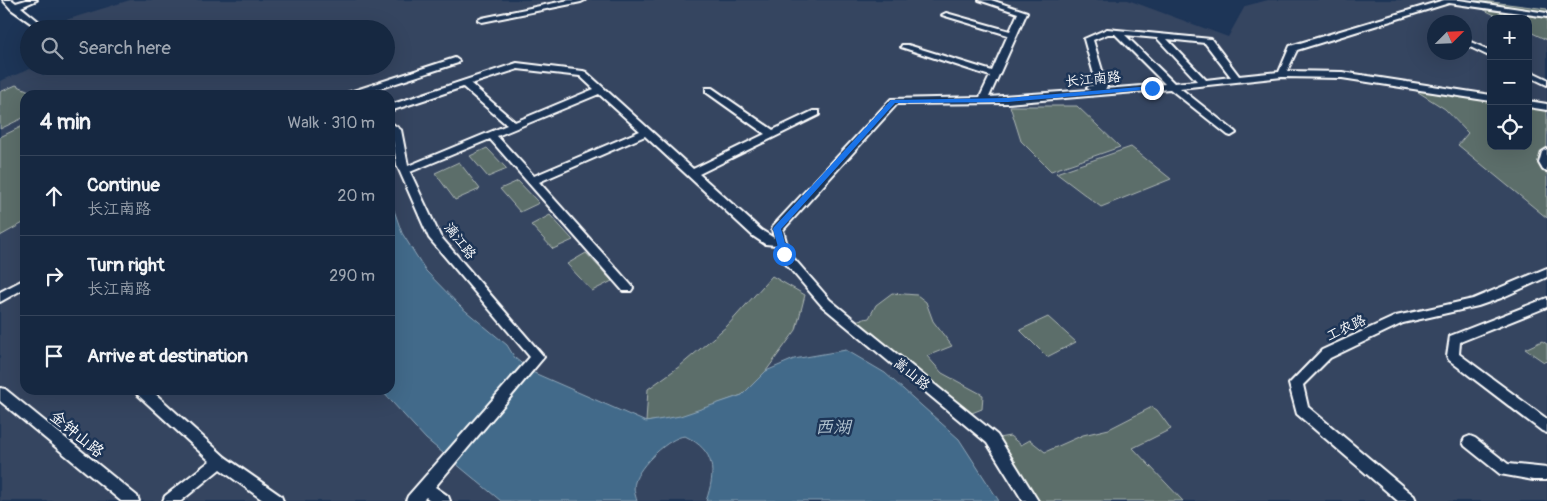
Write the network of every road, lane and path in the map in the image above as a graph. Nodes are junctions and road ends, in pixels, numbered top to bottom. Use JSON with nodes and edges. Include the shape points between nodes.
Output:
{"nodes":[{"id":1,"x":6,"y":0,"type":"edge"},
{"id":2,"x":33,"y":0,"type":"edge"},
{"id":3,"x":581,"y":0,"type":"edge"},
{"id":4,"x":983,"y":0,"type":"edge"},
{"id":5,"x":14,"y":7,"type":"junction"},
{"id":6,"x":946,"y":15,"type":"dead end"},
{"id":7,"x":1547,"y":15,"type":"edge"},
{"id":8,"x":32,"y":20,"type":"edge"},
{"id":9,"x":482,"y":20,"type":"dead end"},
{"id":10,"x":1117,"y":32,"type":"junction"},
{"id":11,"x":1013,"y":34,"type":"junction"},
{"id":12,"x":1159,"y":36,"type":"junction"},
{"id":13,"x":1472,"y":45,"type":"edge"},
{"id":14,"x":905,"y":47,"type":"dead end"},
{"id":15,"x":1487,"y":52,"type":"edge"},
{"id":16,"x":455,"y":60,"type":"dead end"},
{"id":17,"x":1282,"y":74,"type":"junction"},
{"id":18,"x":995,"y":75,"type":"junction"},
{"id":19,"x":1532,"y":75,"type":"edge"},
{"id":20,"x":1236,"y":78,"type":"junction"},
{"id":21,"x":1203,"y":82,"type":"junction"},
{"id":22,"x":1547,"y":82,"type":"edge"},
{"id":23,"x":464,"y":83,"type":"junction"},
{"id":24,"x":1172,"y":86,"type":"junction"},
{"id":25,"x":365,"y":90,"type":"edge"},
{"id":26,"x":600,"y":90,"type":"junction"},
{"id":27,"x":709,"y":90,"type":"dead end"},
{"id":28,"x":1487,"y":97,"type":"edge"},
{"id":29,"x":1008,"y":100,"type":"junction"},
{"id":30,"x":983,"y":101,"type":"junction"},
{"id":31,"x":1532,"y":105,"type":"edge"},
{"id":32,"x":395,"y":106,"type":"edge"},
{"id":33,"x":1547,"y":107,"type":"edge"},
{"id":34,"x":816,"y":113,"type":"dead end"},
{"id":35,"x":514,"y":126,"type":"junction"},
{"id":36,"x":395,"y":129,"type":"edge"},
{"id":37,"x":646,"y":132,"type":"junction"},
{"id":38,"x":1231,"y":133,"type":"dead end"},
{"id":39,"x":772,"y":134,"type":"junction"},
{"id":40,"x":491,"y":136,"type":"junction"},
{"id":41,"x":1547,"y":152,"type":"edge"},
{"id":42,"x":1547,"y":168,"type":"edge"},
{"id":43,"x":405,"y":171,"type":"junction"},
{"id":44,"x":691,"y":174,"type":"junction"},
{"id":45,"x":532,"y":182,"type":"junction"},
{"id":46,"x":783,"y":248,"type":"junction"},
{"id":47,"x":1547,"y":272,"type":"edge"},
{"id":48,"x":20,"y":288,"type":"edge"},
{"id":49,"x":627,"y":288,"type":"dead end"},
{"id":50,"x":0,"y":298,"type":"edge"},
{"id":51,"x":1547,"y":302,"type":"edge"},
{"id":52,"x":0,"y":393,"type":"edge"},
{"id":53,"x":147,"y":395,"type":"edge"},
{"id":54,"x":1547,"y":427,"type":"edge"},
{"id":55,"x":1470,"y":442,"type":"dead end"},
{"id":56,"x":220,"y":461,"type":"junction"},
{"id":57,"x":1547,"y":474,"type":"edge"},
{"id":58,"x":425,"y":488,"type":"junction"},
{"id":59,"x":132,"y":501,"type":"edge"},
{"id":60,"x":170,"y":501,"type":"edge"},
{"id":61,"x":276,"y":501,"type":"edge"},
{"id":62,"x":413,"y":501,"type":"edge"},
{"id":63,"x":443,"y":501,"type":"edge"},
{"id":64,"x":1031,"y":501,"type":"edge"},
{"id":65,"x":1409,"y":501,"type":"edge"}],
"edges":[{"from":1,"to":5,"type":"street"},
{"from":2,"to":5,"type":"street"},
{"from":3,"to":9,"type":"street"},
{"from":4,"to":11,"type":"street","via":[[1023,12]]},
{"from":5,"to":8,"type":"street"},
{"from":6,"to":11,"type":"street"},
{"from":7,"to":17,"type":"street","via":[[1449,1],[1294,48]]},
{"from":10,"to":12,"type":"street"},
{"from":10,"to":24,"type":"street"},
{"from":10,"to":29,"type":"street","via":[[1107,31],[1088,39],[1102,87],[1006,94]]},
{"from":11,"to":18,"type":"street"},
{"from":12,"to":20,"type":"street","via":[[1208,41]]},
{"from":12,"to":21,"type":"street"},
{"from":13,"to":15,"type":"street"},
{"from":14,"to":18,"type":"street"},
{"from":16,"to":25,"type":"street"},
{"from":17,"to":20,"type":"street","name":"长江南路"},
{"from":17,"to":28,"type":"street","name":"长江南路","via":[[1342,75]]},
{"from":18,"to":30,"type":"street"},
{"from":19,"to":22,"type":"street"},
{"from":20,"to":21,"type":"street","name":"长江南路"},
{"from":21,"to":24,"type":"street","name":"长江南路"},
{"from":23,"to":26,"type":"street","via":[[517,66],[583,74]]},
{"from":23,"to":32,"type":"street"},
{"from":23,"to":35,"type":"street"},
{"from":24,"to":29,"type":"street","name":"长江南路"},
{"from":24,"to":38,"type":"street"},
{"from":26,"to":35,"type":"street"},
{"from":26,"to":37,"type":"street"},
{"from":27,"to":39,"type":"street"},
{"from":29,"to":30,"type":"street","name":"长江南路"},
{"from":30,"to":46,"type":"street","name":"长江南路","via":[[894,101],[777,229]]},
{"from":31,"to":33,"type":"street"},
{"from":34,"to":39,"type":"street"},
{"from":35,"to":40,"type":"street"},
{"from":36,"to":43,"type":"street","name":"漓江路"},
{"from":37,"to":44,"type":"street"},
{"from":37,"to":45,"type":"street"},
{"from":39,"to":44,"type":"street"},
{"from":40,"to":43,"type":"street"},
{"from":40,"to":45,"type":"street"},
{"from":41,"to":42,"type":"street","via":[[1544,163]]},
{"from":43,"to":58,"type":"street","name":"漓江路","via":[[435,238],[534,362]]},
{"from":44,"to":46,"type":"street","via":[[757,233]]},
{"from":45,"to":49,"type":"street"},
{"from":46,"to":64,"type":"street","name":"嵩山路","via":[[826,303],[992,439]]},
{"from":47,"to":65,"type":"street","name":"工农路","via":[[1474,303],[1400,319],[1326,354],[1296,384],[1302,410]]},
{"from":48,"to":50,"type":"street"},
{"from":51,"to":54,"type":"street","via":[[1454,339],[1454,356]]},
{"from":52,"to":59,"type":"street","name":"金钟山路"},
{"from":53,"to":56,"type":"street"},
{"from":55,"to":57,"type":"street","via":[[1505,470]]},
{"from":56,"to":60,"type":"street"},
{"from":56,"to":61,"type":"street"},
{"from":58,"to":62,"type":"street"},
{"from":58,"to":63,"type":"street"}]}
